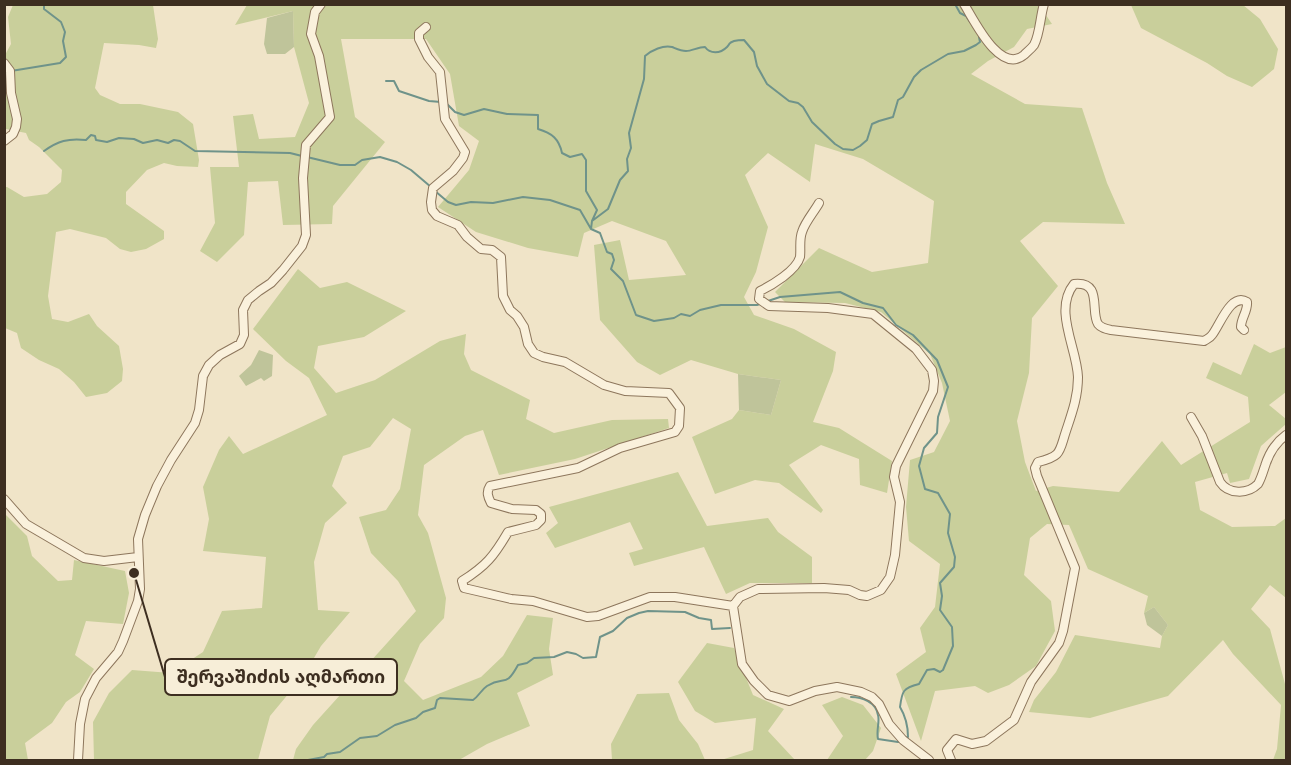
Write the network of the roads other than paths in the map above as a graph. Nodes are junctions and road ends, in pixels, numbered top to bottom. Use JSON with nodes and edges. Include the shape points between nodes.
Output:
{"nodes":[{"id":1,"x":321,"y":4,"type":"edge"},
{"id":2,"x":964,"y":4,"type":"edge"},
{"id":3,"x":1044,"y":4,"type":"edge"},
{"id":4,"x":426,"y":27,"type":"dead end"},
{"id":5,"x":4,"y":63,"type":"edge"},
{"id":6,"x":4,"y":141,"type":"edge"},
{"id":7,"x":819,"y":203,"type":"dead end"},
{"id":8,"x":1244,"y":330,"type":"dead end"},
{"id":9,"x":1191,"y":417,"type":"dead end"},
{"id":10,"x":1287,"y":435,"type":"edge"},
{"id":11,"x":4,"y":499,"type":"edge"},
{"id":12,"x":138,"y":557,"type":"junction"},
{"id":13,"x":733,"y":606,"type":"junction"},
{"id":14,"x":78,"y":760,"type":"edge"},
{"id":15,"x":928,"y":760,"type":"edge"},
{"id":16,"x":951,"y":760,"type":"edge"}],
"edges":[{"from":1,"to":12,"type":"street","via":[[315,12],[311,34],[330,117],[306,145],[306,235],[283,270],[248,300],[243,310],[244,335],[240,344],[220,355],[203,376],[195,423],[157,486],[140,529]]},
{"from":2,"to":3,"type":"street","via":[[990,45],[1003,57],[1015,59],[1033,47]]},
{"from":4,"to":13,"type":"street","via":[[419,33],[419,39],[440,72],[445,119],[465,152],[453,171],[433,188],[432,210],[459,225],[482,249],[501,257],[503,296],[524,327],[534,353],[565,363],[604,385],[625,391],[669,393],[680,408],[675,432],[620,448],[578,468],[490,486],[491,503],[536,510],[541,520],[508,532],[494,555],[462,581],[464,588],[534,601],[587,617],[650,597]]},
{"from":5,"to":6,"type":"street","via":[[10,71],[16,119],[13,134]]},
{"from":7,"to":13,"type":"street","via":[[802,231],[800,258],[776,282],[760,291],[759,299],[769,306],[873,314],[916,349],[932,370],[933,391],[896,466],[894,477],[900,502],[895,555],[890,577],[881,590],[867,596],[849,590],[759,589],[740,597]]},
{"from":8,"to":16,"type":"street","via":[[1241,324],[1248,307],[1247,302],[1239,299],[1204,341],[1110,330],[1098,324],[1090,289],[1080,283],[1070,289],[1067,330],[1077,366],[1076,404],[1058,454],[1038,462],[1035,468],[1075,568],[1063,632],[1031,682],[1014,720],[986,741],[972,744],[956,739],[947,750]]},
{"from":9,"to":10,"type":"street","via":[[1220,482],[1231,491],[1240,492],[1257,484],[1268,456]]},
{"from":11,"to":12,"type":"street","via":[[26,524],[84,558],[104,561]]},
{"from":12,"to":14,"type":"street","via":[[138,601],[118,652],[96,678],[85,699]]},
{"from":13,"to":15,"type":"street","via":[[742,664],[768,695],[789,701],[837,687],[861,692],[879,704],[903,740]]}]}
